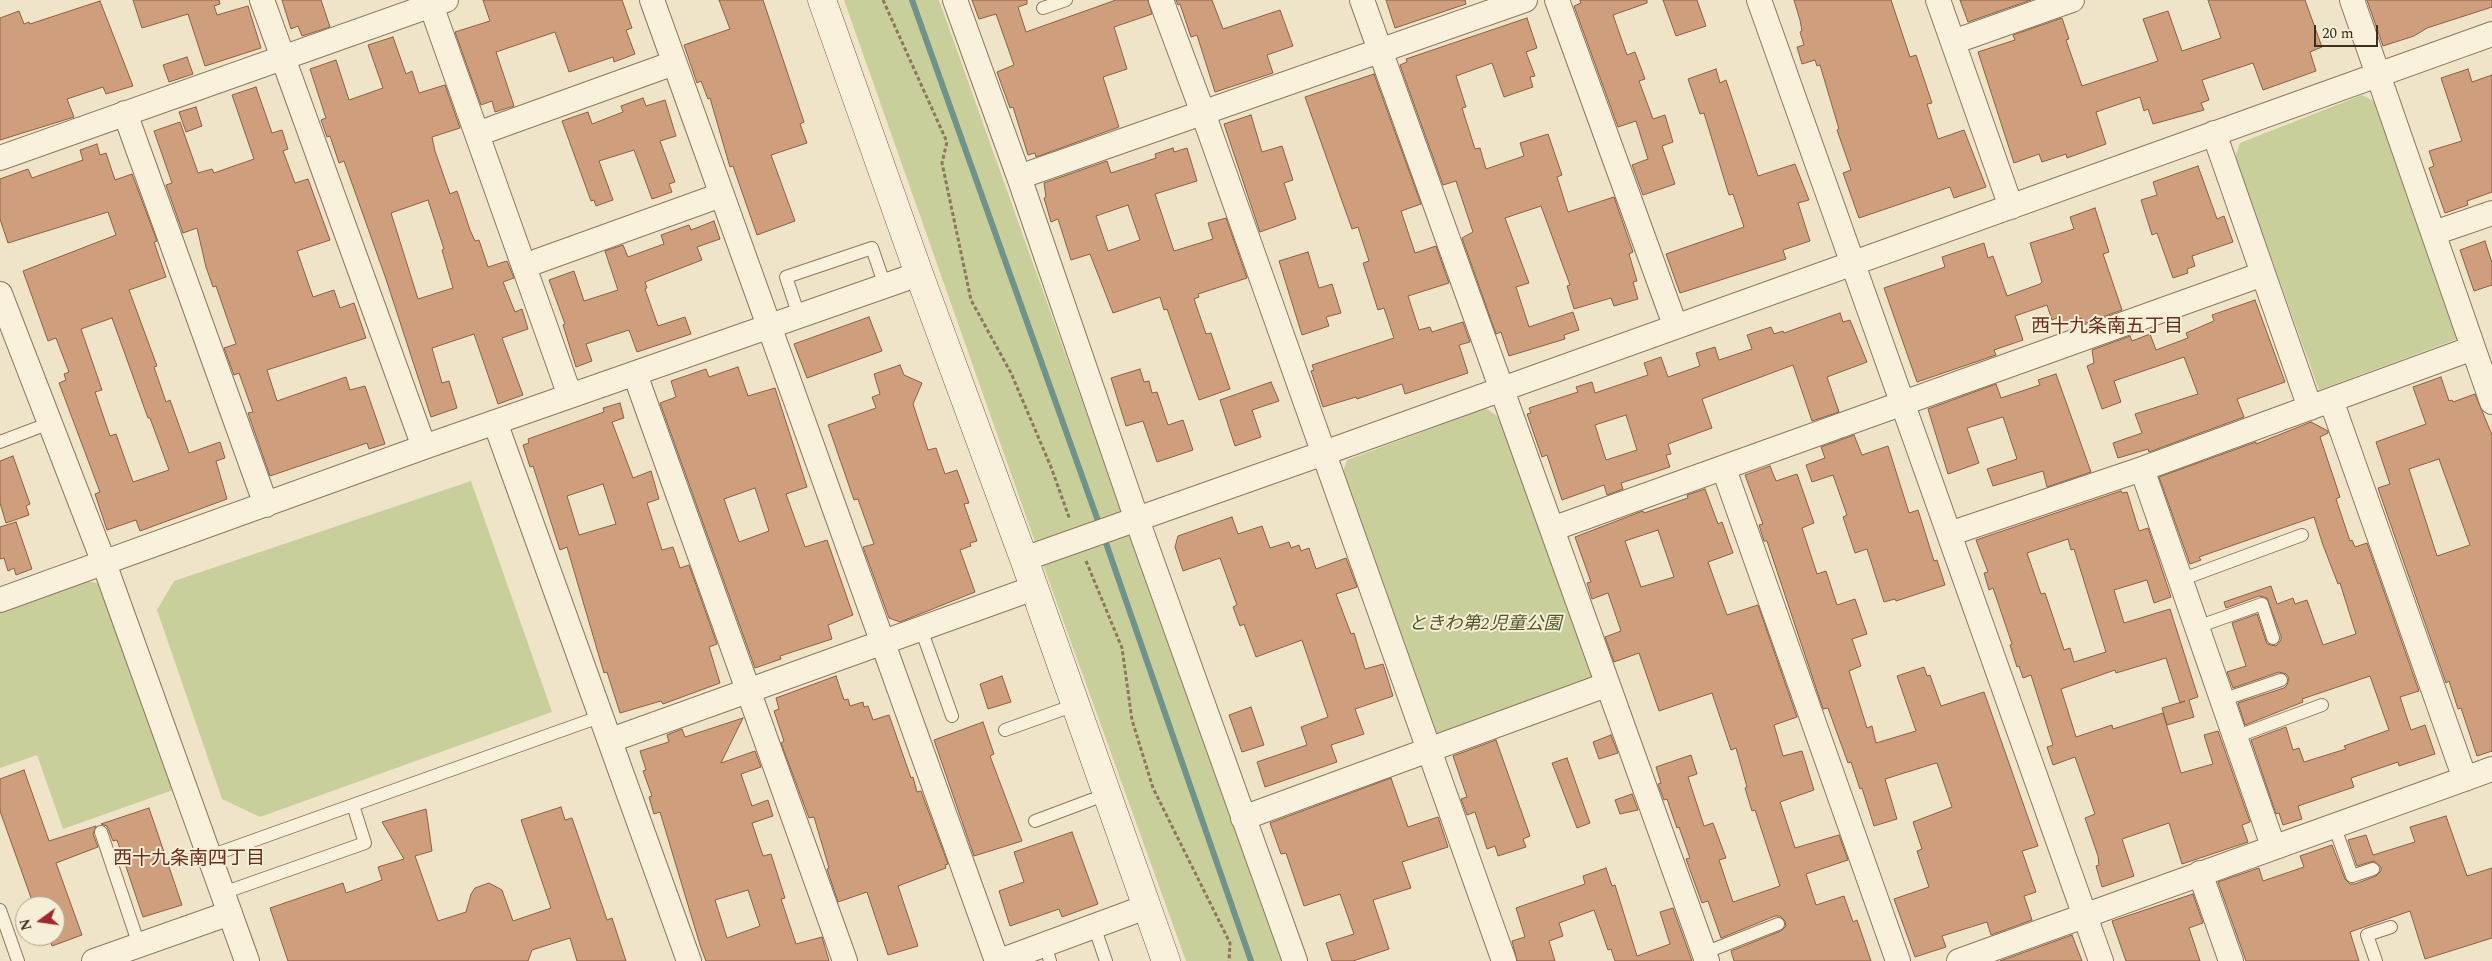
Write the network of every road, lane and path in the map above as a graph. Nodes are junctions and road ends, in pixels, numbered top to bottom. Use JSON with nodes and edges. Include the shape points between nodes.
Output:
{"nodes":[{"id":1,"x":262,"y":0,"type":"edge"},
{"id":2,"x":652,"y":0,"type":"edge"},
{"id":3,"x":822,"y":0,"type":"edge"},
{"id":4,"x":883,"y":0,"type":"edge"},
{"id":5,"x":955,"y":0,"type":"edge"},
{"id":6,"x":1066,"y":0,"type":"edge"},
{"id":7,"x":1161,"y":0,"type":"edge"},
{"id":8,"x":1362,"y":0,"type":"edge"},
{"id":9,"x":1525,"y":0,"type":"edge"},
{"id":10,"x":1557,"y":0,"type":"edge"},
{"id":11,"x":1759,"y":0,"type":"edge"},
{"id":12,"x":1938,"y":0,"type":"edge"},
{"id":13,"x":2072,"y":0,"type":"edge"},
{"id":14,"x":2352,"y":0,"type":"edge"},
{"id":15,"x":438,"y":3,"type":"edge"},
{"id":16,"x":1043,"y":8,"type":"dead end"},
{"id":17,"x":2492,"y":34,"type":"edge"},
{"id":18,"x":1953,"y":42,"type":"junction"},
{"id":19,"x":1379,"y":50,"type":"junction"},
{"id":20,"x":283,"y":58,"type":"junction"},
{"id":21,"x":674,"y":63,"type":"junction"},
{"id":22,"x":2378,"y":76,"type":"junction"},
{"id":23,"x":125,"y":113,"type":"junction"},
{"id":24,"x":1203,"y":113,"type":"junction"},
{"id":25,"x":2214,"y":132,"type":"junction"},
{"id":26,"x":477,"y":134,"type":"junction"},
{"id":27,"x":0,"y":158,"type":"edge"},
{"id":28,"x":1019,"y":177,"type":"junction"},
{"id":29,"x":721,"y":195,"type":"junction"},
{"id":30,"x":2011,"y":207,"type":"junction"},
{"id":31,"x":2492,"y":212,"type":"edge"},
{"id":32,"x":2434,"y":233,"type":"junction"},
{"id":33,"x":1853,"y":263,"type":"junction"},
{"id":34,"x":524,"y":266,"type":"junction"},
{"id":35,"x":919,"y":274,"type":"junction"},
{"id":36,"x":2263,"y":274,"type":"junction"},
{"id":37,"x":885,"y":286,"type":"junction"},
{"id":38,"x":0,"y":294,"type":"edge"},
{"id":39,"x":798,"y":316,"type":"junction"},
{"id":40,"x":1675,"y":326,"type":"junction"},
{"id":41,"x":768,"y":327,"type":"junction"},
{"id":42,"x":2473,"y":348,"type":"junction"},
{"id":43,"x":635,"y":374,"type":"junction"},
{"id":44,"x":1502,"y":388,"type":"junction"},
{"id":45,"x":570,"y":396,"type":"junction"},
{"id":46,"x":2492,"y":402,"type":"edge"},
{"id":47,"x":1903,"y":404,"type":"junction"},
{"id":48,"x":2321,"y":404,"type":"junction"},
{"id":49,"x":50,"y":422,"type":"junction"},
{"id":50,"x":495,"y":422,"type":"junction"},
{"id":51,"x":0,"y":442,"type":"edge"},
{"id":52,"x":424,"y":448,"type":"junction"},
{"id":53,"x":1324,"y":453,"type":"junction"},
{"id":54,"x":2142,"y":468,"type":"junction"},
{"id":55,"x":1724,"y":469,"type":"junction"},
{"id":56,"x":266,"y":505,"type":"junction"},
{"id":57,"x":1136,"y":517,"type":"junction"},
{"id":58,"x":1552,"y":529,"type":"junction"},
{"id":59,"x":1949,"y":534,"type":"junction"},
{"id":60,"x":2302,"y":535,"type":"dead end"},
{"id":61,"x":1077,"y":539,"type":"junction"},
{"id":62,"x":1024,"y":558,"type":"junction"},
{"id":63,"x":104,"y":563,"type":"junction"},
{"id":64,"x":2180,"y":580,"type":"junction"},
{"id":65,"x":1034,"y":588,"type":"junction"},
{"id":66,"x":0,"y":600,"type":"edge"},
{"id":67,"x":2197,"y":627,"type":"junction"},
{"id":68,"x":921,"y":629,"type":"junction"},
{"id":69,"x":2273,"y":638,"type":"dead end"},
{"id":70,"x":884,"y":642,"type":"junction"},
{"id":71,"x":2281,"y":680,"type":"dead end"},
{"id":72,"x":1606,"y":685,"type":"junction"},
{"id":73,"x":750,"y":690,"type":"junction"},
{"id":74,"x":2222,"y":700,"type":"junction"},
{"id":75,"x":1075,"y":705,"type":"junction"},
{"id":76,"x":2322,"y":706,"type":"dead end"},
{"id":77,"x":602,"y":716,"type":"junction"},
{"id":78,"x":952,"y":716,"type":"dead end"},
{"id":79,"x":1005,"y":730,"type":"dead end"},
{"id":80,"x":2235,"y":737,"type":"junction"},
{"id":81,"x":611,"y":740,"type":"junction"},
{"id":82,"x":1429,"y":751,"type":"junction"},
{"id":83,"x":2492,"y":769,"type":"edge"},
{"id":84,"x":2465,"y":779,"type":"junction"},
{"id":85,"x":1106,"y":794,"type":"junction"},
{"id":86,"x":353,"y":805,"type":"junction"},
{"id":87,"x":1243,"y":818,"type":"junction"},
{"id":88,"x":1035,"y":821,"type":"dead end"},
{"id":89,"x":2334,"y":825,"type":"junction"},
{"id":90,"x":101,"y":832,"type":"dead end"},
{"id":91,"x":2273,"y":846,"type":"junction"},
{"id":92,"x":210,"y":856,"type":"junction"},
{"id":93,"x":2373,"y":869,"type":"dead end"},
{"id":94,"x":2200,"y":873,"type":"junction"},
{"id":95,"x":226,"y":903,"type":"junction"},
{"id":96,"x":1146,"y":907,"type":"junction"},
{"id":97,"x":0,"y":910,"type":"edge"},
{"id":98,"x":2085,"y":915,"type":"junction"},
{"id":99,"x":1778,"y":924,"type":"dead end"},
{"id":100,"x":1094,"y":926,"type":"junction"},
{"id":101,"x":2391,"y":928,"type":"dead end"},
{"id":102,"x":139,"y":945,"type":"junction"},
{"id":103,"x":1047,"y":953,"type":"edge"},
{"id":104,"x":1706,"y":957,"type":"edge"},
{"id":105,"x":18,"y":961,"type":"edge"},
{"id":106,"x":94,"y":961,"type":"edge"},
{"id":107,"x":247,"y":961,"type":"edge"},
{"id":108,"x":689,"y":961,"type":"edge"},
{"id":109,"x":845,"y":961,"type":"edge"},
{"id":110,"x":998,"y":961,"type":"edge"},
{"id":111,"x":1106,"y":961,"type":"edge"},
{"id":112,"x":1166,"y":961,"type":"edge"},
{"id":113,"x":1230,"y":961,"type":"edge"},
{"id":114,"x":1294,"y":961,"type":"edge"},
{"id":115,"x":1504,"y":961,"type":"edge"},
{"id":116,"x":1898,"y":961,"type":"edge"},
{"id":117,"x":1959,"y":961,"type":"edge"},
{"id":118,"x":2102,"y":961,"type":"edge"},
{"id":119,"x":2231,"y":961,"type":"edge"},
{"id":120,"x":2376,"y":961,"type":"edge"}],
"edges":[{"from":1,"to":20,"type":"street"},
{"from":2,"to":21,"type":"street"},
{"from":3,"to":35,"type":"street"},
{"from":4,"to":61,"type":"path","via":[[946,142],[942,163],[971,300],[1011,373]]},
{"from":5,"to":28,"type":"street"},
{"from":6,"to":16,"type":"lane"},
{"from":7,"to":24,"type":"street"},
{"from":8,"to":19,"type":"street"},
{"from":9,"to":19,"type":"street"},
{"from":10,"to":40,"type":"street"},
{"from":11,"to":33,"type":"street"},
{"from":12,"to":18,"type":"street"},
{"from":13,"to":18,"type":"street"},
{"from":14,"to":22,"type":"street"},
{"from":15,"to":20,"type":"street"},
{"from":15,"to":26,"type":"street"},
{"from":17,"to":22,"type":"street"},
{"from":18,"to":30,"type":"street"},
{"from":19,"to":24,"type":"street"},
{"from":19,"to":44,"type":"street"},
{"from":20,"to":23,"type":"street"},
{"from":20,"to":52,"type":"street"},
{"from":21,"to":26,"type":"street"},
{"from":21,"to":29,"type":"street"},
{"from":22,"to":25,"type":"street"},
{"from":22,"to":32,"type":"street"},
{"from":23,"to":27,"type":"street"},
{"from":23,"to":56,"type":"street"},
{"from":24,"to":28,"type":"street"},
{"from":24,"to":53,"type":"street"},
{"from":25,"to":30,"type":"street"},
{"from":25,"to":36,"type":"street"},
{"from":26,"to":34,"type":"street"},
{"from":28,"to":57,"type":"street"},
{"from":29,"to":34,"type":"street"},
{"from":29,"to":41,"type":"street"},
{"from":30,"to":33,"type":"street"},
{"from":31,"to":32,"type":"street"},
{"from":32,"to":42,"type":"street"},
{"from":33,"to":40,"type":"street"},
{"from":33,"to":47,"type":"street"},
{"from":34,"to":45,"type":"street"},
{"from":35,"to":37,"type":"street"},
{"from":35,"to":62,"type":"street"},
{"from":36,"to":47,"type":"street"},
{"from":36,"to":48,"type":"street"},
{"from":37,"to":39,"type":"street"},
{"from":37,"to":39,"type":"lane","via":[[872,248],[794,274],[786,277]]},
{"from":38,"to":49,"type":"street"},
{"from":39,"to":41,"type":"street"},
{"from":40,"to":44,"type":"street"},
{"from":41,"to":43,"type":"street"},
{"from":41,"to":70,"type":"street"},
{"from":42,"to":46,"type":"street"},
{"from":42,"to":48,"type":"street"},
{"from":43,"to":45,"type":"street"},
{"from":43,"to":73,"type":"street"},
{"from":44,"to":53,"type":"street"},
{"from":44,"to":58,"type":"street"},
{"from":45,"to":50,"type":"street"},
{"from":47,"to":55,"type":"street"},
{"from":47,"to":59,"type":"street"},
{"from":48,"to":54,"type":"street"},
{"from":48,"to":84,"type":"street"},
{"from":49,"to":51,"type":"lane"},
{"from":49,"to":63,"type":"street"},
{"from":50,"to":52,"type":"street"},
{"from":50,"to":77,"type":"street"},
{"from":52,"to":56,"type":"street"},
{"from":53,"to":57,"type":"street"},
{"from":53,"to":82,"type":"street"},
{"from":54,"to":59,"type":"street"},
{"from":54,"to":64,"type":"street"},
{"from":55,"to":58,"type":"street"},
{"from":55,"to":116,"type":"street"},
{"from":56,"to":63,"type":"street"},
{"from":57,"to":61,"type":"street"},
{"from":57,"to":87,"type":"street"},
{"from":58,"to":72,"type":"street"},
{"from":59,"to":98,"type":"street"},
{"from":60,"to":64,"type":"lane"},
{"from":61,"to":62,"type":"street"},
{"from":61,"to":113,"type":"path","via":[[1122,648],[1132,720],[1153,788],[1230,942]]},
{"from":62,"to":65,"type":"street"},
{"from":63,"to":66,"type":"street"},
{"from":63,"to":92,"type":"street"},
{"from":64,"to":67,"type":"street"},
{"from":65,"to":68,"type":"street"},
{"from":65,"to":75,"type":"street"},
{"from":67,"to":69,"type":"lane","via":[[2262,604]]},
{"from":67,"to":74,"type":"street"},
{"from":68,"to":70,"type":"street"},
{"from":68,"to":78,"type":"lane"},
{"from":70,"to":73,"type":"street"},
{"from":70,"to":110,"type":"street"},
{"from":71,"to":74,"type":"lane"},
{"from":72,"to":82,"type":"street"},
{"from":72,"to":104,"type":"street"},
{"from":73,"to":81,"type":"street"},
{"from":73,"to":109,"type":"street"},
{"from":74,"to":80,"type":"street"},
{"from":75,"to":79,"type":"lane"},
{"from":75,"to":85,"type":"street"},
{"from":76,"to":80,"type":"lane"},
{"from":77,"to":81,"type":"street"},
{"from":77,"to":86,"type":"lane"},
{"from":80,"to":91,"type":"street"},
{"from":81,"to":108,"type":"street"},
{"from":82,"to":87,"type":"street"},
{"from":82,"to":115,"type":"street"},
{"from":83,"to":84,"type":"street"},
{"from":84,"to":89,"type":"street"},
{"from":85,"to":88,"type":"lane"},
{"from":85,"to":96,"type":"street"},
{"from":86,"to":92,"type":"lane"},
{"from":86,"to":95,"type":"lane","via":[[366,843]]},
{"from":87,"to":114,"type":"street"},
{"from":89,"to":91,"type":"street"},
{"from":89,"to":93,"type":"lane","via":[[2352,876]]},
{"from":90,"to":102,"type":"lane"},
{"from":91,"to":94,"type":"street"},
{"from":92,"to":95,"type":"street"},
{"from":94,"to":98,"type":"street"},
{"from":94,"to":119,"type":"street"},
{"from":95,"to":102,"type":"street"},
{"from":95,"to":107,"type":"street"},
{"from":96,"to":100,"type":"street"},
{"from":96,"to":112,"type":"street"},
{"from":97,"to":105,"type":"lane"},
{"from":98,"to":117,"type":"street"},
{"from":98,"to":118,"type":"street"},
{"from":99,"to":104,"type":"lane"},
{"from":100,"to":103,"type":"street"},
{"from":100,"to":111,"type":"lane"},
{"from":101,"to":120,"type":"lane","via":[[2367,936]]},
{"from":102,"to":106,"type":"street"},
{"from":103,"to":110,"type":"street"}]}
